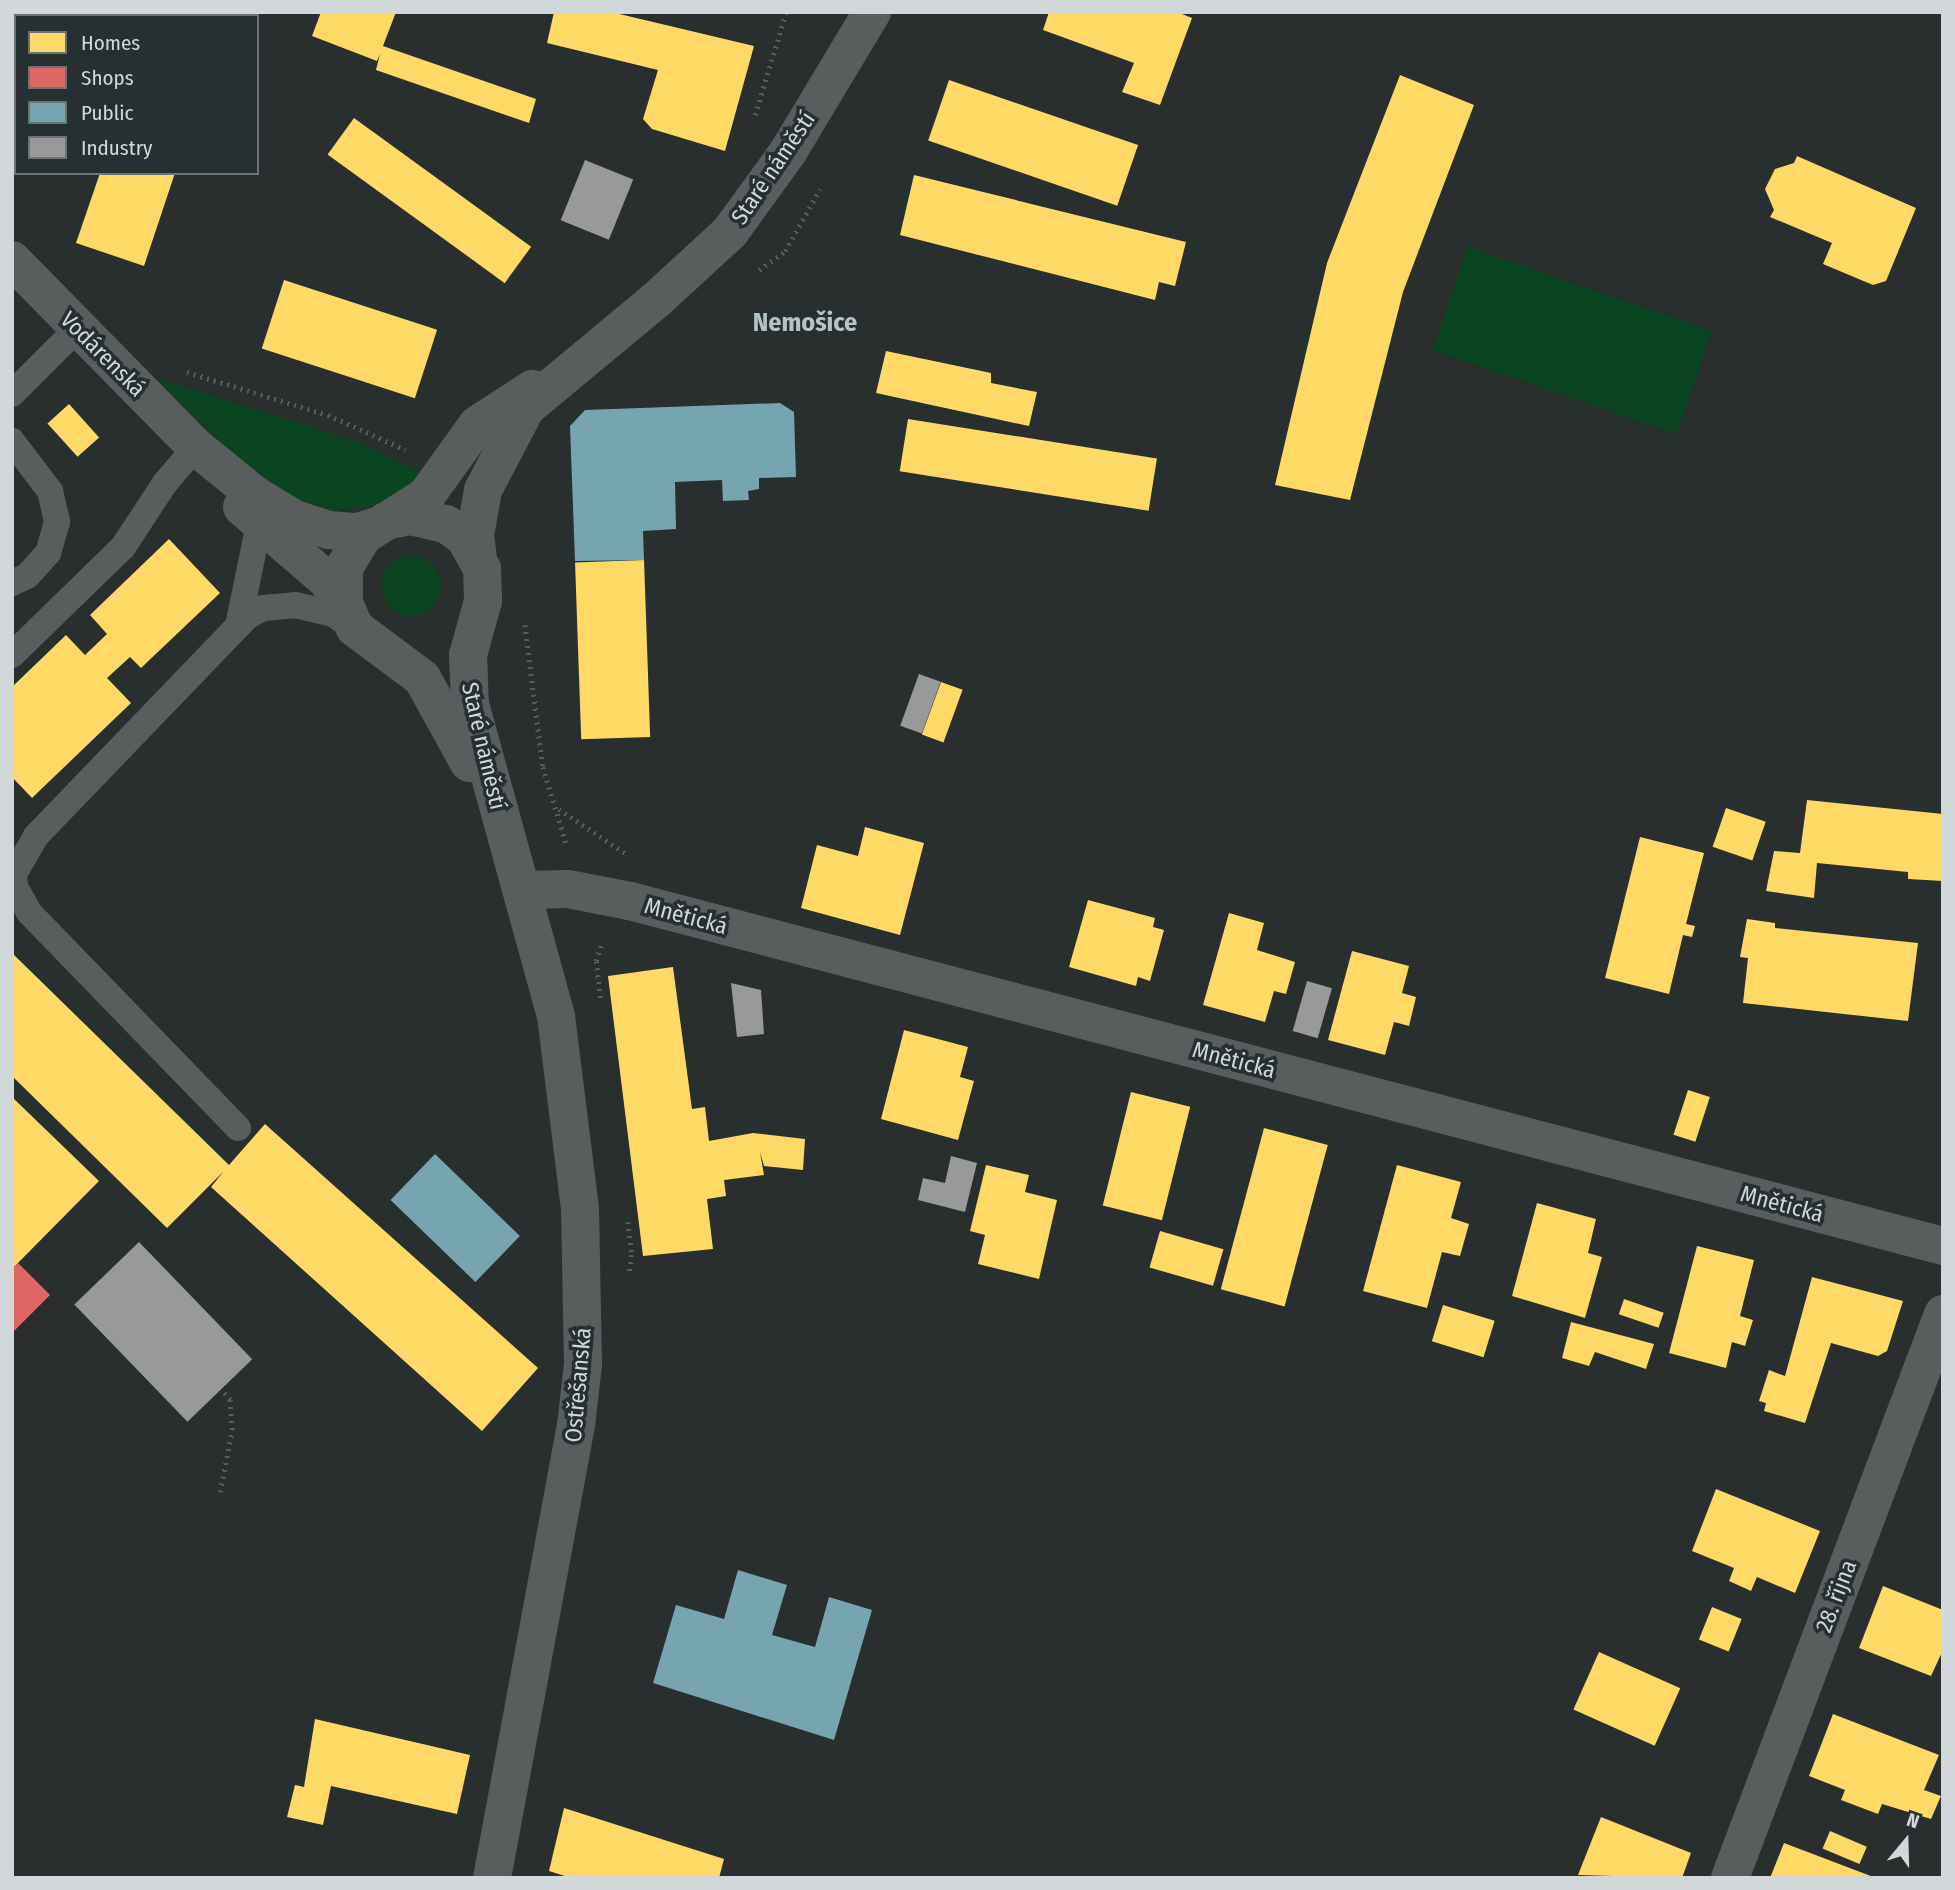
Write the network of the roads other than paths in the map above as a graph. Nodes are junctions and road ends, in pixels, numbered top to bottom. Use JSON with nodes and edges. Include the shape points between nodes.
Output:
{"nodes":[{"id":1,"x":873,"y":12,"type":"edge"},
{"id":2,"x":12,"y":260,"type":"edge"},
{"id":3,"x":78,"y":328,"type":"junction"},
{"id":4,"x":584,"y":356,"type":"junction"},
{"id":5,"x":12,"y":394,"type":"edge"},
{"id":6,"x":12,"y":441,"type":"edge"},
{"id":7,"x":196,"y":447,"type":"junction"},
{"id":8,"x":259,"y":524,"type":"junction"},
{"id":9,"x":380,"y":524,"type":"junction"},
{"id":10,"x":478,"y":559,"type":"junction"},
{"id":11,"x":12,"y":583,"type":"edge"},
{"id":12,"x":480,"y":612,"type":"junction"},
{"id":13,"x":238,"y":625,"type":"junction"},
{"id":14,"x":362,"y":633,"type":"junction"},
{"id":15,"x":12,"y":655,"type":"edge"},
{"id":16,"x":507,"y":840,"type":"junction"},
{"id":17,"x":523,"y":890,"type":"junction"},
{"id":18,"x":238,"y":1128,"type":"dead end"},
{"id":19,"x":1943,"y":1246,"type":"edge"},
{"id":20,"x":1943,"y":1314,"type":"edge"},
{"id":21,"x":492,"y":1878,"type":"edge"},
{"id":22,"x":1730,"y":1878,"type":"edge"}],
"edges":[{"from":1,"to":4,"type":"street","name":"Staré náměstí","via":[[788,152],[730,232],[655,301]]},
{"from":2,"to":3,"type":"street","name":"Vodárenská"},
{"from":3,"to":5,"type":"lane"},
{"from":3,"to":7,"type":"street","name":"Vodárenská"},
{"from":4,"to":9,"type":"street","name":"Staré náměstí","via":[[477,425],[416,504]]},
{"from":4,"to":10,"type":"street","name":"Staré náměstí","via":[[536,397],[511,432],[483,490],[475,535]]},
{"from":6,"to":11,"type":"lane","via":[[50,491],[57,522],[48,553],[26,576]]},
{"from":7,"to":8,"type":"street","name":"Vodárenská"},
{"from":7,"to":9,"type":"street","name":"Vodárenská","via":[[255,495],[295,519],[344,532]]},
{"from":7,"to":15,"type":"lane","via":[[165,483],[123,547]]},
{"from":8,"to":13,"type":"lane"},
{"from":8,"to":14,"type":"street","name":"Vodárenská","via":[[327,580]]},
{"from":9,"to":10,"type":"street","via":[[410,516],[435,519],[465,538]]},
{"from":9,"to":14,"type":"street","name":"Staré náměstí","via":[[355,545],[344,568],[342,593]]},
{"from":10,"to":12,"type":"street","name":"Staré náměstí","via":[[484,580]]},
{"from":12,"to":14,"type":"street","name":"Staré náměstí","via":[[461,640],[441,652],[406,658]]},
{"from":12,"to":16,"type":"street","name":"Staré náměstí","via":[[467,676]]},
{"from":13,"to":14,"type":"lane","via":[[262,608],[279,604],[321,610]]},
{"from":13,"to":18,"type":"lane","via":[[36,836],[14,874],[20,900],[29,912]]},
{"from":14,"to":16,"type":"street","name":"Staré náměstí","via":[[411,668],[433,691]]},
{"from":16,"to":17,"type":"street","name":"Staré náměstí"},
{"from":17,"to":19,"type":"street","name":"Mnětická","via":[[568,889],[630,901]]},
{"from":17,"to":21,"type":"street","name":"Ostřešanská","via":[[556,1016],[569,1111],[580,1208],[583,1364],[566,1497]]},
{"from":20,"to":22,"type":"street","name":"28. října"}]}
